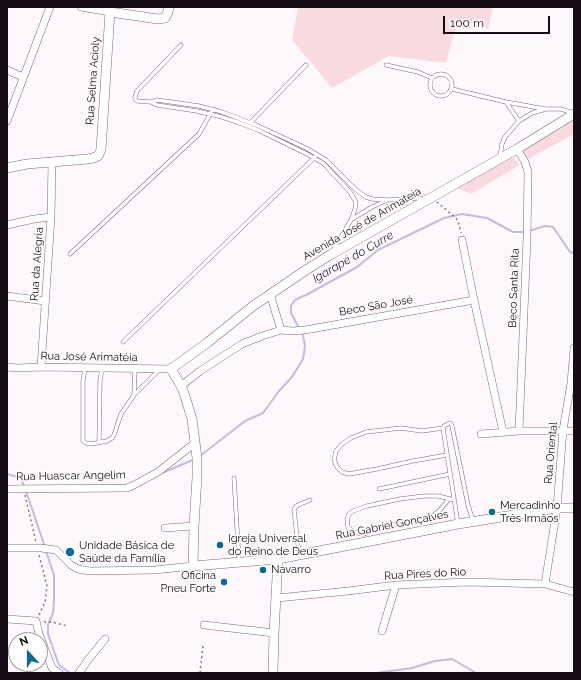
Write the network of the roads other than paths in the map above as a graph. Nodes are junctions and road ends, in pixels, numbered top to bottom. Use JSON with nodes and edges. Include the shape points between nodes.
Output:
{"nodes":[{"id":1,"x":50,"y":7,"type":"edge"},
{"id":2,"x":81,"y":7,"type":"edge"},
{"id":3,"x":168,"y":7,"type":"edge"},
{"id":4,"x":110,"y":10,"type":"edge"},
{"id":5,"x":181,"y":45,"type":"dead end"},
{"id":6,"x":306,"y":65,"type":"dead end"},
{"id":7,"x":386,"y":66,"type":"dead end"},
{"id":8,"x":7,"y":70,"type":"edge"},
{"id":9,"x":24,"y":77,"type":"junction"},
{"id":10,"x":432,"y":78,"type":"junction"},
{"id":11,"x":452,"y":89,"type":"junction"},
{"id":12,"x":151,"y":102,"type":"junction"},
{"id":13,"x":506,"y":102,"type":"junction"},
{"id":14,"x":213,"y":109,"type":"junction"},
{"id":15,"x":546,"y":109,"type":"junction"},
{"id":16,"x":211,"y":114,"type":"junction"},
{"id":17,"x":574,"y":114,"type":"edge"},
{"id":18,"x":519,"y":120,"type":"junction"},
{"id":19,"x":7,"y":122,"type":"edge"},
{"id":20,"x":249,"y":124,"type":"junction"},
{"id":21,"x":517,"y":149,"type":"junction"},
{"id":22,"x":316,"y":156,"type":"junction"},
{"id":23,"x":500,"y":159,"type":"junction"},
{"id":24,"x":52,"y":162,"type":"junction"},
{"id":25,"x":7,"y":168,"type":"edge"},
{"id":26,"x":432,"y":198,"type":"junction"},
{"id":27,"x":388,"y":200,"type":"junction"},
{"id":28,"x":51,"y":217,"type":"junction"},
{"id":29,"x":351,"y":220,"type":"junction"},
{"id":30,"x":7,"y":225,"type":"edge"},
{"id":31,"x":462,"y":240,"type":"road end"},
{"id":32,"x":70,"y":254,"type":"dead end"},
{"id":33,"x":330,"y":255,"type":"junction"},
{"id":34,"x":270,"y":294,"type":"junction"},
{"id":35,"x":7,"y":296,"type":"edge"},
{"id":36,"x":474,"y":300,"type":"junction"},
{"id":37,"x":45,"y":301,"type":"junction"},
{"id":38,"x":281,"y":330,"type":"junction"},
{"id":39,"x":123,"y":342,"type":"dead end"},
{"id":40,"x":574,"y":348,"type":"edge"},
{"id":41,"x":7,"y":367,"type":"edge"},
{"id":42,"x":42,"y":367,"type":"junction"},
{"id":43,"x":85,"y":368,"type":"junction"},
{"id":44,"x":102,"y":368,"type":"junction"},
{"id":45,"x":135,"y":369,"type":"junction"},
{"id":46,"x":161,"y":369,"type":"junction"},
{"id":47,"x":171,"y":369,"type":"junction"},
{"id":48,"x":572,"y":383,"type":"edge"},
{"id":49,"x":181,"y":386,"type":"junction"},
{"id":50,"x":134,"y":395,"type":"junction"},
{"id":51,"x":443,"y":428,"type":"junction"},
{"id":52,"x":563,"y":430,"type":"junction"},
{"id":53,"x":519,"y":431,"type":"junction"},
{"id":54,"x":574,"y":431,"type":"edge"},
{"id":55,"x":503,"y":432,"type":"junction"},
{"id":56,"x":481,"y":434,"type":"dead end"},
{"id":57,"x":99,"y":442,"type":"junction"},
{"id":58,"x":195,"y":443,"type":"junction"},
{"id":59,"x":447,"y":455,"type":"junction"},
{"id":60,"x":450,"y":474,"type":"junction"},
{"id":61,"x":234,"y":478,"type":"dead end"},
{"id":62,"x":7,"y":489,"type":"edge"},
{"id":63,"x":379,"y":489,"type":"dead end"},
{"id":64,"x":449,"y":499,"type":"junction"},
{"id":65,"x":310,"y":500,"type":"dead end"},
{"id":66,"x":454,"y":500,"type":"junction"},
{"id":67,"x":557,"y":508,"type":"junction"},
{"id":68,"x":574,"y":508,"type":"edge"},
{"id":69,"x":473,"y":522,"type":"junction"},
{"id":70,"x":458,"y":524,"type":"junction"},
{"id":71,"x":194,"y":526,"type":"junction"},
{"id":72,"x":165,"y":528,"type":"dead end"},
{"id":73,"x":7,"y":548,"type":"edge"},
{"id":74,"x":299,"y":554,"type":"junction"},
{"id":75,"x":278,"y":559,"type":"junction"},
{"id":76,"x":239,"y":562,"type":"junction"},
{"id":77,"x":193,"y":566,"type":"junction"},
{"id":78,"x":545,"y":584,"type":"junction"},
{"id":79,"x":396,"y":585,"type":"junction"},
{"id":80,"x":574,"y":592,"type":"edge"},
{"id":81,"x":277,"y":598,"type":"junction"},
{"id":82,"x":7,"y":618,"type":"edge"},
{"id":83,"x":204,"y":625,"type":"dead end"},
{"id":84,"x":382,"y":631,"type":"dead end"},
{"id":85,"x":274,"y":633,"type":"junction"},
{"id":86,"x":105,"y":639,"type":"dead end"},
{"id":87,"x":50,"y":671,"type":"edge"},
{"id":88,"x":58,"y":673,"type":"edge"},
{"id":89,"x":79,"y":673,"type":"edge"},
{"id":90,"x":273,"y":673,"type":"edge"}],
"edges":[{"from":1,"to":9,"type":"street"},
{"from":2,"to":4,"type":"street"},
{"from":3,"to":4,"type":"street","via":[[165,18],[158,19]]},
{"from":4,"to":24,"type":"street","name":"Rua Selma Acioly","via":[[100,152],[93,158]]},
{"from":5,"to":12,"type":"lane","via":[[135,94],[135,100]]},
{"from":6,"to":20,"type":"lane"},
{"from":7,"to":10,"type":"lane","via":[[418,72]]},
{"from":8,"to":9,"type":"street"},
{"from":9,"to":19,"type":"street"},
{"from":10,"to":11,"type":"lane","via":[[445,74],[451,80]]},
{"from":10,"to":11,"type":"lane","via":[[429,86],[433,94],[446,95]]},
{"from":11,"to":13,"type":"lane"},
{"from":12,"to":14,"type":"lane","via":[[157,100]]},
{"from":12,"to":16,"type":"lane"},
{"from":13,"to":15,"type":"lane"},
{"from":13,"to":18,"type":"lane"},
{"from":14,"to":16,"type":"lane"},
{"from":14,"to":20,"type":"lane"},
{"from":15,"to":17,"type":"lane","via":[[561,109]]},
{"from":15,"to":18,"type":"lane"},
{"from":16,"to":20,"type":"lane"},
{"from":16,"to":32,"type":"lane","via":[[199,134]]},
{"from":17,"to":21,"type":"street","name":"Avenida José de Arimateia"},
{"from":18,"to":23,"type":"lane","via":[[505,137]]},
{"from":20,"to":22,"type":"lane"},
{"from":21,"to":23,"type":"street","name":"Avenida José de Arimateia"},
{"from":21,"to":53,"type":"street","name":"Beco Santa Rita","via":[[526,162],[528,172]]},
{"from":22,"to":27,"type":"lane","via":[[326,160],[364,196]]},
{"from":22,"to":29,"type":"lane","via":[[355,200]]},
{"from":22,"to":39,"type":"lane"},
{"from":23,"to":26,"type":"street","name":"Avenida José de Arimateia"},
{"from":24,"to":25,"type":"street"},
{"from":24,"to":28,"type":"street","name":"Rua da Alegria"},
{"from":26,"to":27,"type":"lane"},
{"from":26,"to":33,"type":"street","name":"Avenida José de Arimateia"},
{"from":27,"to":29,"type":"lane","via":[[372,206]]},
{"from":28,"to":30,"type":"street"},
{"from":28,"to":37,"type":"street","name":"Rua da Alegria"},
{"from":29,"to":33,"type":"lane"},
{"from":31,"to":36,"type":"street"},
{"from":33,"to":34,"type":"street","name":"Avenida José de Arimateia"},
{"from":34,"to":38,"type":"street"},
{"from":34,"to":47,"type":"street","name":"Avenida José de Arimateia"},
{"from":35,"to":37,"type":"street"},
{"from":36,"to":38,"type":"street","name":"Beco São José","via":[[305,330]]},
{"from":36,"to":55,"type":"street"},
{"from":37,"to":42,"type":"street","name":"Rua da Alegria"},
{"from":38,"to":49,"type":"street","name":"Beco São José","via":[[242,344]]},
{"from":40,"to":48,"type":"street","name":"Rua Oriental"},
{"from":41,"to":42,"type":"street","name":"Rua José Arimatéia"},
{"from":42,"to":43,"type":"street","name":"Rua José Arimatéia"},
{"from":43,"to":44,"type":"street","name":"Rua José Arimatéia"},
{"from":43,"to":57,"type":"lane","via":[[84,441],[91,444]]},
{"from":44,"to":45,"type":"street","name":"Rua José Arimatéia"},
{"from":44,"to":57,"type":"lane"},
{"from":45,"to":46,"type":"street","name":"Rua José Arimatéia"},
{"from":45,"to":50,"type":"lane"},
{"from":46,"to":47,"type":"street","name":"Rua José Arimatéia"},
{"from":46,"to":50,"type":"lane"},
{"from":47,"to":49,"type":"street"},
{"from":48,"to":52,"type":"street","name":"Rua Oriental"},
{"from":49,"to":58,"type":"street","via":[[192,419]]},
{"from":50,"to":57,"type":"lane","via":[[122,411],[112,438]]},
{"from":51,"to":59,"type":"lane"},
{"from":51,"to":59,"type":"lane","via":[[422,431],[401,428],[366,432],[342,444],[336,451],[334,460],[342,472],[348,474]]},
{"from":51,"to":69,"type":"lane","via":[[450,424],[452,426]]},
{"from":52,"to":53,"type":"street"},
{"from":52,"to":54,"type":"street"},
{"from":52,"to":67,"type":"street","name":"Rua Oriental"},
{"from":53,"to":55,"type":"street"},
{"from":55,"to":56,"type":"street"},
{"from":58,"to":62,"type":"street","name":"Rua Huascar Angelim","via":[[158,472],[127,488]]},
{"from":58,"to":71,"type":"street","via":[[197,477]]},
{"from":59,"to":60,"type":"lane"},
{"from":60,"to":63,"type":"lane"},
{"from":60,"to":66,"type":"lane"},
{"from":61,"to":76,"type":"lane"},
{"from":64,"to":64,"type":"lane","via":[[434,515],[420,519],[363,534],[353,532],[348,527],[349,514],[367,506],[424,496]]},
{"from":64,"to":66,"type":"lane"},
{"from":65,"to":74,"type":"lane","via":[[296,506],[294,510]]},
{"from":66,"to":70,"type":"lane"},
{"from":67,"to":68,"type":"street","name":"Rua Gabriel Gonçalves"},
{"from":67,"to":69,"type":"street","name":"Rua Gabriel Gonçalves"},
{"from":67,"to":78,"type":"street","name":"Rua Oriental"},
{"from":69,"to":70,"type":"street","name":"Rua Gabriel Gonçalves"},
{"from":70,"to":74,"type":"street","name":"Rua Gabriel Gonçalves"},
{"from":71,"to":72,"type":"street"},
{"from":71,"to":77,"type":"street"},
{"from":73,"to":77,"type":"street","name":"Rua Gabriel Gonçalves","via":[[56,550],[78,569],[90,571],[154,570]]},
{"from":74,"to":75,"type":"street","name":"Rua Gabriel Gonçalves"},
{"from":75,"to":76,"type":"street","name":"Rua Gabriel Gonçalves"},
{"from":75,"to":81,"type":"street"},
{"from":76,"to":77,"type":"street","name":"Rua Gabriel Gonçalves"},
{"from":78,"to":79,"type":"street","name":"Rua Pires do Río","via":[[467,582]]},
{"from":78,"to":80,"type":"street","name":"Rua Pires do Río"},
{"from":79,"to":81,"type":"street","name":"Rua Pires do Río"},
{"from":79,"to":84,"type":"street"},
{"from":81,"to":85,"type":"street"},
{"from":82,"to":87,"type":"street","via":[[36,621]]},
{"from":83,"to":85,"type":"street"},
{"from":85,"to":90,"type":"street"},
{"from":86,"to":89,"type":"street"},
{"from":87,"to":88,"type":"street"}]}
